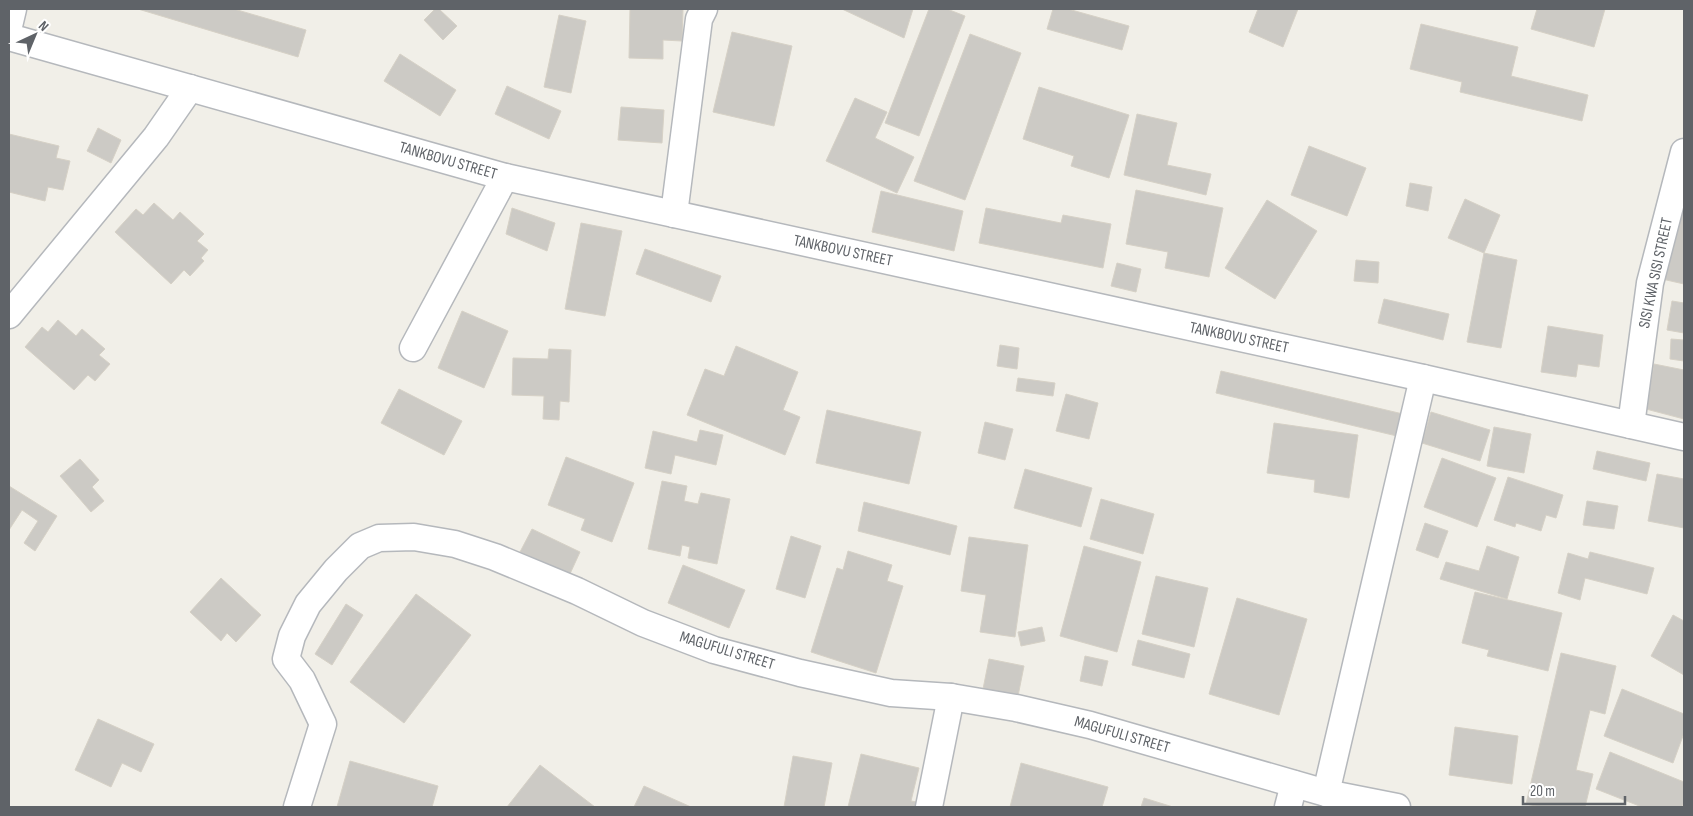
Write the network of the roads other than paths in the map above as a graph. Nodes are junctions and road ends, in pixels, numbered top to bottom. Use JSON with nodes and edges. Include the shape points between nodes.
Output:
{"nodes":[{"id":1,"x":13,"y":9,"type":"edge"},
{"id":2,"x":704,"y":9,"type":"edge"},
{"id":3,"x":9,"y":26,"type":"edge"},
{"id":4,"x":9,"y":38,"type":"edge"},
{"id":5,"x":190,"y":88,"type":"junction"},
{"id":6,"x":1684,"y":152,"type":"edge"},
{"id":7,"x":504,"y":177,"type":"junction"},
{"id":8,"x":674,"y":214,"type":"junction"},
{"id":9,"x":9,"y":315,"type":"edge"},
{"id":10,"x":413,"y":348,"type":"dead end"},
{"id":11,"x":1423,"y":378,"type":"junction"},
{"id":12,"x":1631,"y":424,"type":"junction"},
{"id":13,"x":1684,"y":437,"type":"edge"},
{"id":14,"x":951,"y":697,"type":"junction"},
{"id":15,"x":1326,"y":793,"type":"junction"},
{"id":16,"x":1291,"y":796,"type":"edge"},
{"id":17,"x":297,"y":807,"type":"edge"},
{"id":18,"x":929,"y":807,"type":"edge"},
{"id":19,"x":1397,"y":807,"type":"edge"}],
"edges":[{"from":1,"to":3,"type":"street"},
{"from":2,"to":8,"type":"street","via":[[699,19]]},
{"from":4,"to":5,"type":"street","name":"TANKBOVU STREET"},
{"from":5,"to":7,"type":"street","name":"TANKBOVU STREET"},
{"from":5,"to":9,"type":"street","via":[[156,137]]},
{"from":6,"to":12,"type":"street","name":"SISI KWA SISI STREET","via":[[1650,283]]},
{"from":7,"to":8,"type":"street","name":"TANKBOVU STREET"},
{"from":7,"to":10,"type":"street"},
{"from":8,"to":11,"type":"street","name":"TANKBOVU STREET"},
{"from":11,"to":12,"type":"street","name":"TANKBOVU STREET"},
{"from":11,"to":15,"type":"street"},
{"from":12,"to":13,"type":"street","name":"TANKBOVU STREET"},
{"from":14,"to":16,"type":"street","name":"MAGUFULI STREET","via":[[1090,725]]},
{"from":14,"to":17,"type":"street","name":"MAGUFULI STREET","via":[[891,693],[714,650],[643,623],[495,557],[455,544],[414,537],[379,538],[360,546],[336,570],[308,604],[292,636],[286,658],[302,680],[323,724]]},
{"from":14,"to":18,"type":"street"},
{"from":15,"to":16,"type":"street","name":"MAGUFULI STREET"},
{"from":15,"to":19,"type":"street","name":"MAGUFULI STREET"}]}
